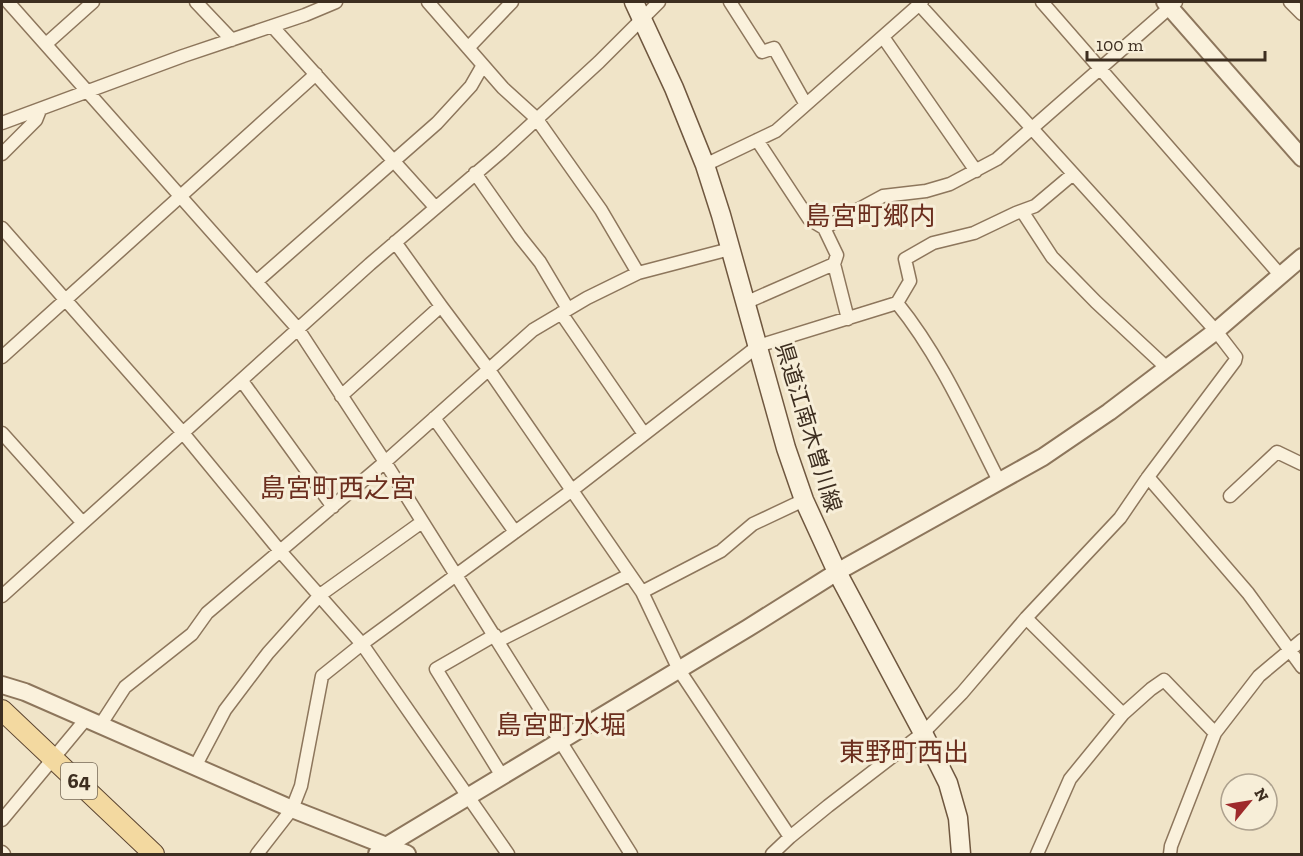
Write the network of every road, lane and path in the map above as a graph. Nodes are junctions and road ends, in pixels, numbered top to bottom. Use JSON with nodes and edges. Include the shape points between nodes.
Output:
{"nodes":[{"id":1,"x":8,"y":2,"type":"edge"},
{"id":2,"x":93,"y":2,"type":"edge"},
{"id":3,"x":196,"y":2,"type":"edge"},
{"id":4,"x":336,"y":2,"type":"edge"},
{"id":5,"x":428,"y":2,"type":"edge"},
{"id":6,"x":512,"y":2,"type":"edge"},
{"id":7,"x":659,"y":2,"type":"edge"},
{"id":8,"x":730,"y":2,"type":"edge"},
{"id":9,"x":920,"y":2,"type":"edge"},
{"id":10,"x":1042,"y":2,"type":"edge"},
{"id":11,"x":1290,"y":2,"type":"edge"},
{"id":12,"x":1171,"y":3,"type":"edge"},
{"id":13,"x":638,"y":9,"type":"edge"},
{"id":14,"x":1302,"y":14,"type":"edge"},
{"id":15,"x":272,"y":26,"type":"junction"},
{"id":16,"x":884,"y":37,"type":"junction"},
{"id":17,"x":232,"y":40,"type":"junction"},
{"id":18,"x":46,"y":44,"type":"junction"},
{"id":19,"x":468,"y":48,"type":"junction"},
{"id":20,"x":483,"y":65,"type":"junction"},
{"id":21,"x":1101,"y":68,"type":"junction"},
{"id":22,"x":316,"y":74,"type":"junction"},
{"id":23,"x":88,"y":93,"type":"junction"},
{"id":24,"x":805,"y":103,"type":"junction"},
{"id":25,"x":40,"y":110,"type":"junction"},
{"id":26,"x":536,"y":118,"type":"junction"},
{"id":27,"x":2,"y":123,"type":"edge"},
{"id":28,"x":1031,"y":128,"type":"junction"},
{"id":29,"x":757,"y":140,"type":"junction"},
{"id":30,"x":2,"y":154,"type":"edge"},
{"id":31,"x":1302,"y":158,"type":"edge"},
{"id":32,"x":393,"y":159,"type":"junction"},
{"id":33,"x":705,"y":165,"type":"junction"},
{"id":34,"x":976,"y":171,"type":"junction"},
{"id":35,"x":475,"y":173,"type":"junction"},
{"id":36,"x":1073,"y":174,"type":"junction"},
{"id":37,"x":182,"y":196,"type":"junction"},
{"id":38,"x":435,"y":207,"type":"junction"},
{"id":39,"x":1022,"y":211,"type":"junction"},
{"id":40,"x":2,"y":228,"type":"edge"},
{"id":41,"x":824,"y":228,"type":"junction"},
{"id":42,"x":396,"y":242,"type":"junction"},
{"id":43,"x":730,"y":249,"type":"junction"},
{"id":44,"x":1302,"y":256,"type":"edge"},
{"id":45,"x":834,"y":264,"type":"junction"},
{"id":46,"x":638,"y":273,"type":"junction"},
{"id":47,"x":1281,"y":276,"type":"junction"},
{"id":48,"x":256,"y":282,"type":"junction"},
{"id":49,"x":66,"y":300,"type":"junction"},
{"id":50,"x":746,"y":303,"type":"junction"},
{"id":51,"x":897,"y":303,"type":"junction"},
{"id":52,"x":441,"y":306,"type":"junction"},
{"id":53,"x":564,"y":311,"type":"junction"},
{"id":54,"x":848,"y":318,"type":"junction"},
{"id":55,"x":298,"y":330,"type":"junction"},
{"id":56,"x":1216,"y":331,"type":"junction"},
{"id":57,"x":758,"y":346,"type":"junction"},
{"id":58,"x":2,"y":357,"type":"edge"},
{"id":59,"x":1167,"y":368,"type":"junction"},
{"id":60,"x":489,"y":370,"type":"junction"},
{"id":61,"x":242,"y":381,"type":"junction"},
{"id":62,"x":341,"y":396,"type":"junction"},
{"id":63,"x":434,"y":418,"type":"junction"},
{"id":64,"x":2,"y":433,"type":"edge"},
{"id":65,"x":183,"y":433,"type":"junction"},
{"id":66,"x":644,"y":434,"type":"junction"},
{"id":67,"x":386,"y":462,"type":"junction"},
{"id":68,"x":1302,"y":464,"type":"edge"},
{"id":69,"x":1148,"y":477,"type":"junction"},
{"id":70,"x":999,"y":481,"type":"junction"},
{"id":71,"x":571,"y":491,"type":"junction"},
{"id":72,"x":1230,"y":496,"type":"dead end"},
{"id":73,"x":804,"y":500,"type":"junction"},
{"id":74,"x":333,"y":507,"type":"junction"},
{"id":75,"x":82,"y":522,"type":"junction"},
{"id":76,"x":422,"y":522,"type":"junction"},
{"id":77,"x":515,"y":532,"type":"junction"},
{"id":78,"x":280,"y":551,"type":"junction"},
{"id":79,"x":837,"y":572,"type":"junction"},
{"id":80,"x":457,"y":575,"type":"junction"},
{"id":81,"x":628,"y":575,"type":"junction"},
{"id":82,"x":642,"y":592,"type":"junction"},
{"id":83,"x":320,"y":595,"type":"junction"},
{"id":84,"x":2,"y":596,"type":"edge"},
{"id":85,"x":1026,"y":618,"type":"junction"},
{"id":86,"x":496,"y":638,"type":"junction"},
{"id":87,"x":1302,"y":640,"type":"edge"},
{"id":88,"x":362,"y":644,"type":"junction"},
{"id":89,"x":1289,"y":648,"type":"junction"},
{"id":90,"x":1302,"y":667,"type":"edge"},
{"id":91,"x":679,"y":669,"type":"junction"},
{"id":92,"x":2,"y":685,"type":"edge"},
{"id":93,"x":2,"y":710,"type":"edge"},
{"id":94,"x":1123,"y":714,"type":"junction"},
{"id":95,"x":94,"y":722,"type":"junction"},
{"id":96,"x":923,"y":733,"type":"junction"},
{"id":97,"x":1215,"y":733,"type":"junction"},
{"id":98,"x":561,"y":741,"type":"junction"},
{"id":99,"x":54,"y":758,"type":"junction"},
{"id":100,"x":196,"y":765,"type":"junction"},
{"id":101,"x":501,"y":776,"type":"junction"},
{"id":102,"x":468,"y":797,"type":"junction"},
{"id":103,"x":292,"y":809,"type":"junction"},
{"id":104,"x":2,"y":820,"type":"edge"},
{"id":105,"x":790,"y":837,"type":"junction"},
{"id":106,"x":381,"y":850,"type":"edge"},
{"id":107,"x":154,"y":855,"type":"edge"},
{"id":108,"x":257,"y":855,"type":"edge"},
{"id":109,"x":407,"y":855,"type":"edge"},
{"id":110,"x":508,"y":855,"type":"edge"},
{"id":111,"x":631,"y":855,"type":"edge"},
{"id":112,"x":772,"y":855,"type":"edge"},
{"id":113,"x":961,"y":855,"type":"edge"},
{"id":114,"x":1037,"y":855,"type":"edge"},
{"id":115,"x":1170,"y":855,"type":"edge"}],
"edges":[{"from":1,"to":18,"type":"street"},
{"from":2,"to":18,"type":"street"},
{"from":3,"to":17,"type":"street"},
{"from":4,"to":15,"type":"street"},
{"from":5,"to":19,"type":"street"},
{"from":6,"to":19,"type":"street"},
{"from":7,"to":13,"type":"street"},
{"from":8,"to":24,"type":"street","via":[[762,52],[774,48]]},
{"from":9,"to":16,"type":"street"},
{"from":9,"to":28,"type":"street"},
{"from":10,"to":21,"type":"street"},
{"from":11,"to":14,"type":"street"},
{"from":12,"to":21,"type":"street"},
{"from":12,"to":31,"type":"street"},
{"from":13,"to":26,"type":"street","via":[[599,62]]},
{"from":13,"to":33,"type":"main road","name":"県道江南木曽川線"},
{"from":15,"to":17,"type":"street"},
{"from":15,"to":22,"type":"street"},
{"from":16,"to":24,"type":"street"},
{"from":16,"to":34,"type":"street"},
{"from":17,"to":23,"type":"street"},
{"from":18,"to":23,"type":"street"},
{"from":19,"to":20,"type":"street"},
{"from":20,"to":26,"type":"street"},
{"from":20,"to":32,"type":"street","via":[[471,86],[436,123]]},
{"from":21,"to":28,"type":"street"},
{"from":21,"to":47,"type":"street"},
{"from":22,"to":32,"type":"street"},
{"from":22,"to":37,"type":"street"},
{"from":23,"to":25,"type":"street"},
{"from":23,"to":37,"type":"street"},
{"from":24,"to":29,"type":"street","via":[[776,131]]},
{"from":25,"to":27,"type":"street"},
{"from":25,"to":30,"type":"street","via":[[36,120]]},
{"from":26,"to":35,"type":"street"},
{"from":26,"to":46,"type":"street","via":[[601,210]]},
{"from":28,"to":34,"type":"street","via":[[997,159]]},
{"from":28,"to":36,"type":"street"},
{"from":29,"to":33,"type":"street"},
{"from":29,"to":41,"type":"street","via":[[809,219]]},
{"from":32,"to":38,"type":"street"},
{"from":32,"to":48,"type":"street"},
{"from":33,"to":43,"type":"main road","name":"県道江南木曽川線"},
{"from":34,"to":41,"type":"street","via":[[926,191],[884,196]]},
{"from":35,"to":38,"type":"street"},
{"from":35,"to":53,"type":"street","via":[[540,262]]},
{"from":36,"to":39,"type":"street","via":[[1035,206]]},
{"from":36,"to":56,"type":"street"},
{"from":37,"to":48,"type":"street"},
{"from":37,"to":49,"type":"street"},
{"from":38,"to":42,"type":"street"},
{"from":39,"to":51,"type":"street","via":[[974,233],[933,243],[904,259],[910,281]]},
{"from":39,"to":59,"type":"street","via":[[1052,257]]},
{"from":40,"to":49,"type":"street"},
{"from":41,"to":45,"type":"street","via":[[837,255]]},
{"from":42,"to":52,"type":"street"},
{"from":42,"to":55,"type":"street"},
{"from":43,"to":46,"type":"street"},
{"from":43,"to":50,"type":"main road","name":"県道江南木曽川線"},
{"from":44,"to":47,"type":"street"},
{"from":45,"to":50,"type":"street"},
{"from":45,"to":54,"type":"street"},
{"from":46,"to":53,"type":"street"},
{"from":47,"to":56,"type":"street"},
{"from":48,"to":55,"type":"street"},
{"from":49,"to":58,"type":"street"},
{"from":49,"to":65,"type":"street"},
{"from":50,"to":57,"type":"main road","name":"県道江南木曽川線"},
{"from":51,"to":54,"type":"street"},
{"from":51,"to":70,"type":"street","via":[[929,348]]},
{"from":52,"to":60,"type":"street"},
{"from":52,"to":62,"type":"street"},
{"from":53,"to":60,"type":"street","via":[[533,330]]},
{"from":53,"to":66,"type":"street"},
{"from":54,"to":57,"type":"street"},
{"from":55,"to":61,"type":"street"},
{"from":55,"to":62,"type":"street"},
{"from":56,"to":59,"type":"street"},
{"from":56,"to":69,"type":"street","via":[[1235,361]]},
{"from":57,"to":66,"type":"street"},
{"from":57,"to":73,"type":"main road","name":"県道江南木曽川線"},
{"from":59,"to":70,"type":"street","via":[[1043,457]]},
{"from":60,"to":63,"type":"street"},
{"from":60,"to":71,"type":"street"},
{"from":61,"to":65,"type":"street"},
{"from":61,"to":74,"type":"street"},
{"from":62,"to":67,"type":"street"},
{"from":63,"to":67,"type":"street"},
{"from":63,"to":77,"type":"street"},
{"from":64,"to":75,"type":"street"},
{"from":65,"to":75,"type":"street"},
{"from":65,"to":78,"type":"street"},
{"from":66,"to":71,"type":"street"},
{"from":67,"to":74,"type":"street"},
{"from":67,"to":76,"type":"street"},
{"from":68,"to":72,"type":"street","via":[[1277,452]]},
{"from":69,"to":85,"type":"street","via":[[1120,518]]},
{"from":69,"to":89,"type":"street","via":[[1248,593]]},
{"from":70,"to":79,"type":"street"},
{"from":71,"to":77,"type":"street"},
{"from":71,"to":81,"type":"street"},
{"from":73,"to":79,"type":"main road","name":"県道江南木曽川線"},
{"from":73,"to":82,"type":"street","via":[[753,524],[721,551]]},
{"from":74,"to":78,"type":"street"},
{"from":75,"to":84,"type":"street"},
{"from":76,"to":80,"type":"street"},
{"from":76,"to":83,"type":"street"},
{"from":77,"to":80,"type":"street"},
{"from":78,"to":83,"type":"street"},
{"from":78,"to":95,"type":"street","via":[[207,613],[192,634],[125,687]]},
{"from":79,"to":91,"type":"street"},
{"from":79,"to":96,"type":"main road","name":"県道江南木曽川線"},
{"from":80,"to":86,"type":"street"},
{"from":80,"to":88,"type":"street"},
{"from":81,"to":82,"type":"street"},
{"from":81,"to":86,"type":"street"},
{"from":82,"to":91,"type":"street"},
{"from":83,"to":88,"type":"street"},
{"from":83,"to":100,"type":"street","via":[[268,653],[225,710]]},
{"from":85,"to":94,"type":"street"},
{"from":85,"to":96,"type":"street"},
{"from":86,"to":98,"type":"street"},
{"from":86,"to":101,"type":"street","via":[[436,669]]},
{"from":87,"to":89,"type":"street"},
{"from":88,"to":102,"type":"street"},
{"from":88,"to":103,"type":"street","via":[[322,676],[301,786]]},
{"from":89,"to":90,"type":"street"},
{"from":89,"to":97,"type":"street","via":[[1258,676]]},
{"from":91,"to":98,"type":"street"},
{"from":91,"to":105,"type":"street"},
{"from":92,"to":95,"type":"street"},
{"from":93,"to":99,"type":"main road","number":"64"},
{"from":94,"to":97,"type":"street","via":[[1164,680]]},
{"from":94,"to":114,"type":"street","via":[[1070,779]]},
{"from":95,"to":99,"type":"street"},
{"from":95,"to":100,"type":"street"},
{"from":96,"to":105,"type":"street"},
{"from":96,"to":113,"type":"main road","name":"県道江南木曽川線","via":[[948,783],[958,818]]},
{"from":97,"to":115,"type":"street"},
{"from":98,"to":101,"type":"street"},
{"from":98,"to":111,"type":"street"},
{"from":99,"to":104,"type":"street"},
{"from":99,"to":107,"type":"main road","number":"64"},
{"from":100,"to":103,"type":"street"},
{"from":101,"to":102,"type":"street"},
{"from":102,"to":106,"type":"street"},
{"from":102,"to":110,"type":"street"},
{"from":103,"to":106,"type":"street"},
{"from":103,"to":108,"type":"street"},
{"from":105,"to":112,"type":"street"},
{"from":106,"to":109,"type":"street"}]}
